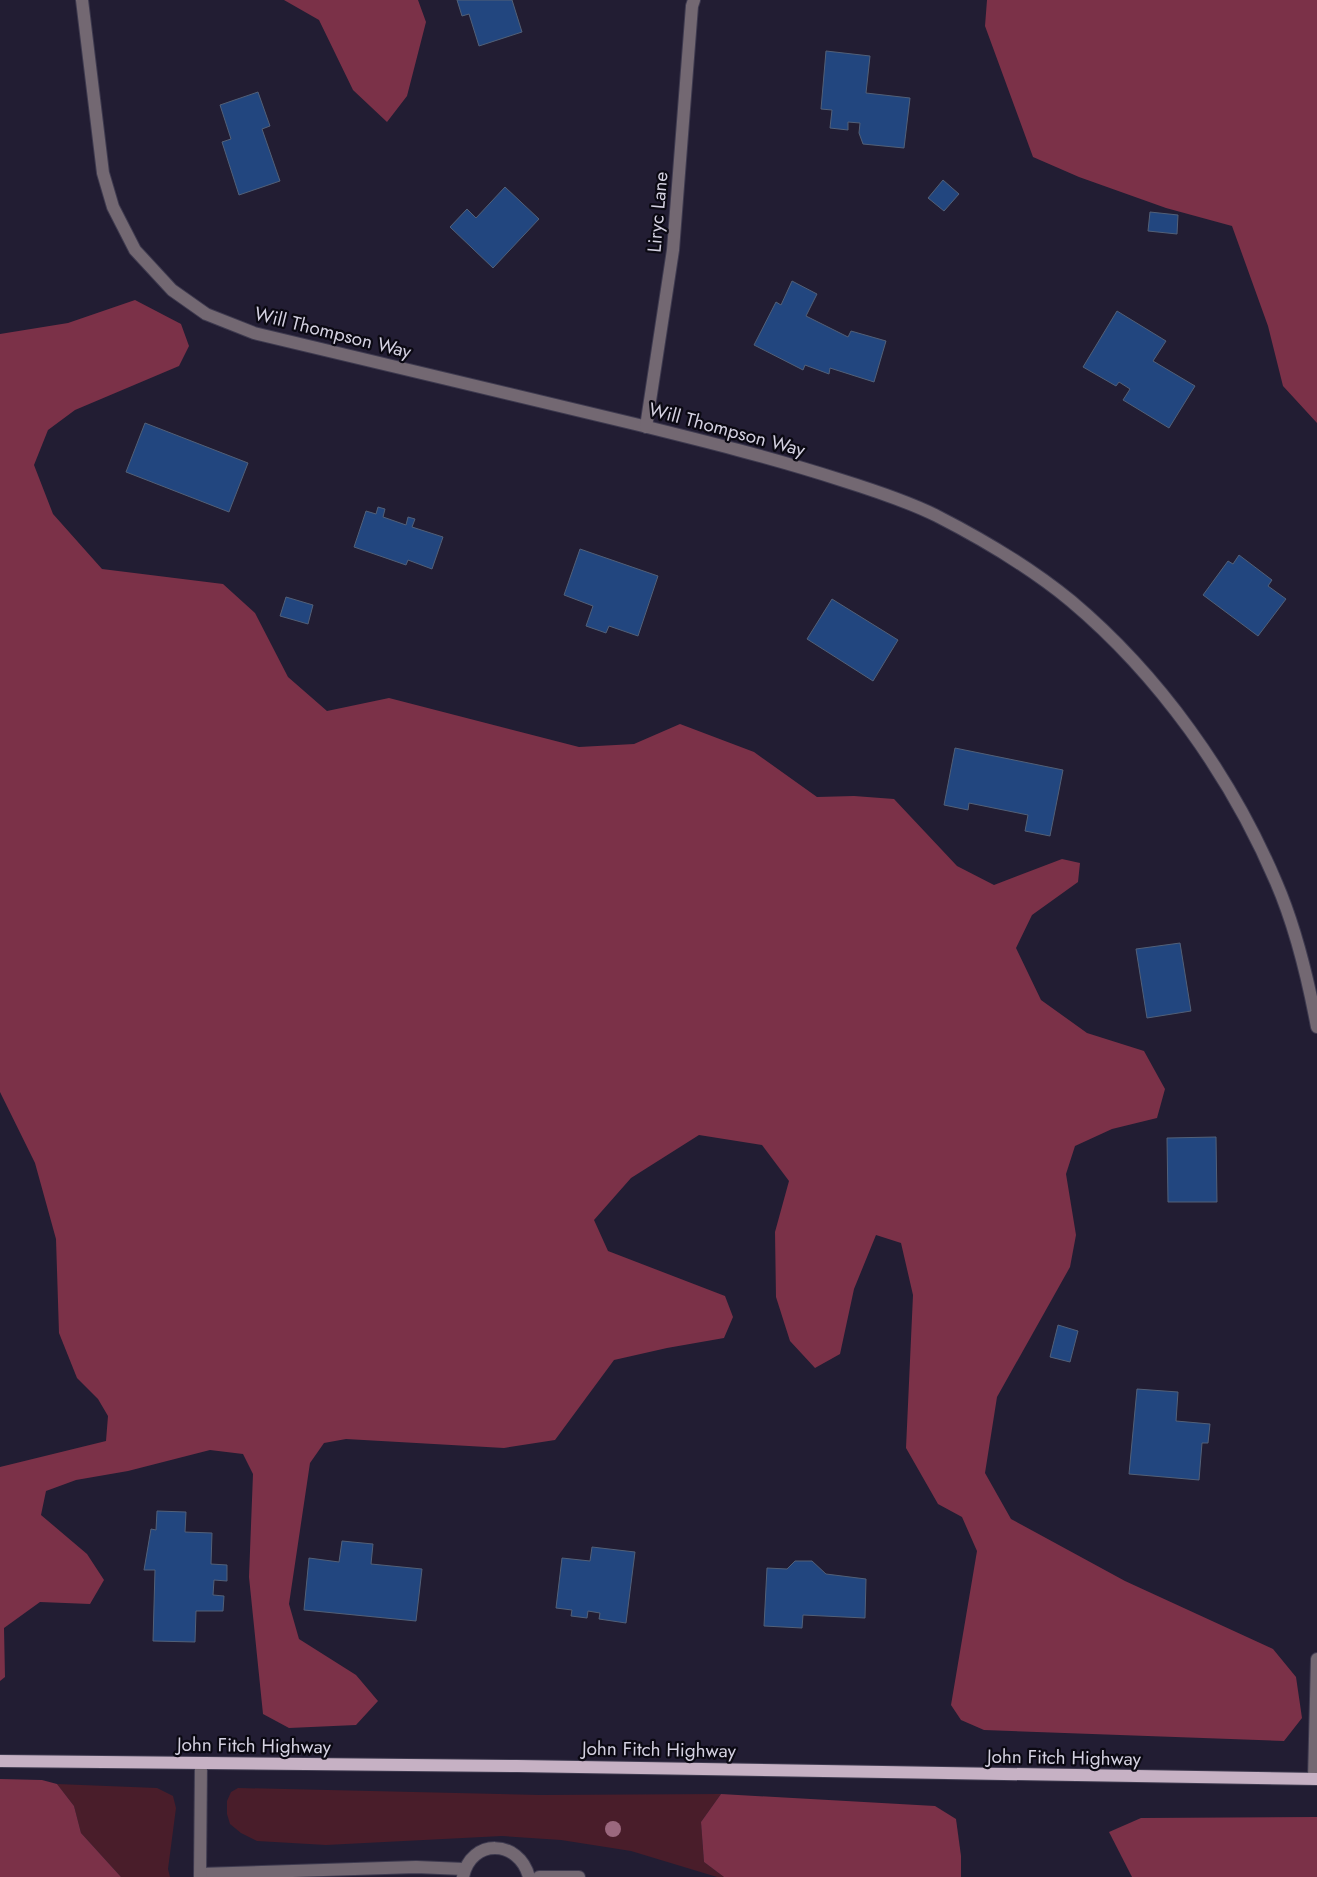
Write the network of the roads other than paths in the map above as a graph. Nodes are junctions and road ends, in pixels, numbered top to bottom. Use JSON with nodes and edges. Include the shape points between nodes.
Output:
{"nodes":[{"id":1,"x":82,"y":0,"type":"edge"},
{"id":2,"x":694,"y":0,"type":"edge"},
{"id":3,"x":646,"y":427,"type":"junction"},
{"id":4,"x":1317,"y":1028,"type":"edge"},
{"id":5,"x":1317,"y":1659,"type":"edge"},
{"id":6,"x":0,"y":1761,"type":"edge"},
{"id":7,"x":201,"y":1763,"type":"junction"},
{"id":8,"x":1316,"y":1779,"type":"edge"},
{"id":9,"x":327,"y":1873,"type":"edge"},
{"id":10,"x":464,"y":1873,"type":"edge"},
{"id":11,"x":200,"y":1876,"type":"edge"},
{"id":12,"x":528,"y":1877,"type":"edge"},
{"id":13,"x":539,"y":1877,"type":"edge"},
{"id":14,"x":579,"y":1877,"type":"edge"}],
"edges":[{"from":1,"to":3,"type":"street","name":"Will Thompson Way","via":[[103,172],[113,207],[135,250],[172,290],[206,314],[254,332]]},
{"from":2,"to":3,"type":"street","name":"Liryc Lane","via":[[673,250]]},
{"from":3,"to":4,"type":"street","name":"Will Thompson Way","via":[[817,472],[877,491],[936,516],[1032,573],[1105,632],[1198,742],[1253,832],[1277,884],[1297,941]]},
{"from":5,"to":8,"type":"street"},
{"from":6,"to":7,"type":"main road","name":"John Fitch Highway"},
{"from":7,"to":8,"type":"main road","name":"John Fitch Highway"},
{"from":7,"to":11,"type":"street"},
{"from":9,"to":10,"type":"street","via":[[416,1867]]},
{"from":9,"to":11,"type":"street"},
{"from":10,"to":12,"type":"street","via":[[470,1860],[478,1853],[488,1848],[499,1848],[519,1857],[526,1866]]},
{"from":13,"to":14,"type":"street"}]}
